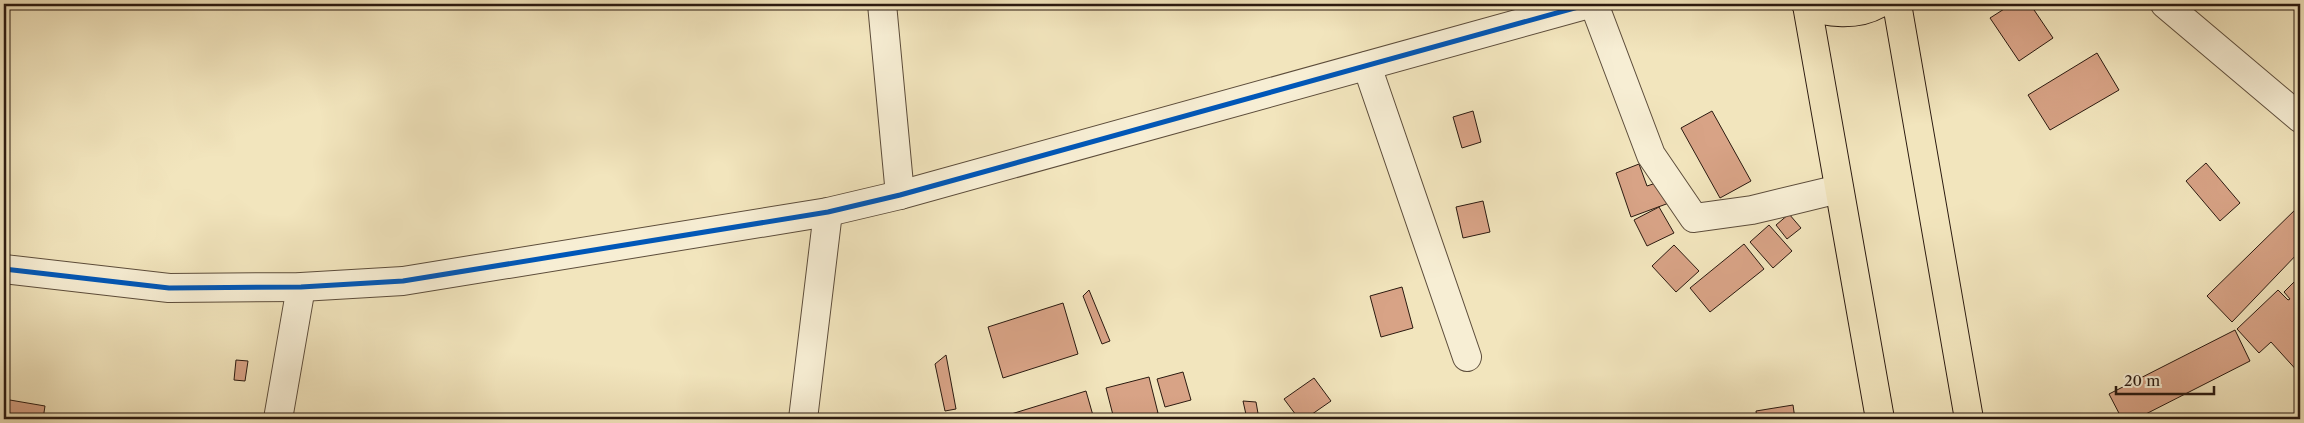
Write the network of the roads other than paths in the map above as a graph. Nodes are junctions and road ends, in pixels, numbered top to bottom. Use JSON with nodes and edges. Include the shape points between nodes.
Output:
{"nodes":[{"id":1,"x":882,"y":4,"type":"edge"},
{"id":2,"x":1589,"y":4,"type":"edge"},
{"id":3,"x":1594,"y":4,"type":"edge"},
{"id":4,"x":1807,"y":4,"type":"edge"},
{"id":5,"x":1878,"y":4,"type":"edge"},
{"id":6,"x":1897,"y":4,"type":"edge"},
{"id":7,"x":2165,"y":4,"type":"edge"},
{"id":8,"x":1367,"y":66,"type":"junction"},
{"id":9,"x":2300,"y":118,"type":"edge"},
{"id":10,"x":1840,"y":189,"type":"junction"},
{"id":11,"x":900,"y":195,"type":"junction"},
{"id":12,"x":828,"y":212,"type":"junction"},
{"id":13,"x":4,"y":270,"type":"edge"},
{"id":14,"x":301,"y":287,"type":"junction"},
{"id":15,"x":1467,"y":357,"type":"dead end"},
{"id":16,"x":278,"y":419,"type":"edge"},
{"id":17,"x":804,"y":419,"type":"edge"},
{"id":18,"x":1880,"y":419,"type":"edge"},
{"id":19,"x":1969,"y":419,"type":"edge"}],
"edges":[{"from":1,"to":11,"type":"street"},
{"from":2,"to":8,"type":"street"},
{"from":3,"to":10,"type":"street","via":[[1651,156],[1694,218],[1752,210]]},
{"from":4,"to":5,"type":"main road","via":[[1830,12],[1853,12]]},
{"from":4,"to":10,"type":"main road"},
{"from":6,"to":19,"type":"main road"},
{"from":7,"to":9,"type":"street"},
{"from":8,"to":11,"type":"street"},
{"from":8,"to":15,"type":"street"},
{"from":10,"to":18,"type":"main road"},
{"from":11,"to":12,"type":"street"},
{"from":12,"to":14,"type":"street","via":[[403,281]]},
{"from":12,"to":17,"type":"street"},
{"from":13,"to":14,"type":"street","via":[[169,288]]},
{"from":14,"to":16,"type":"street"}]}
